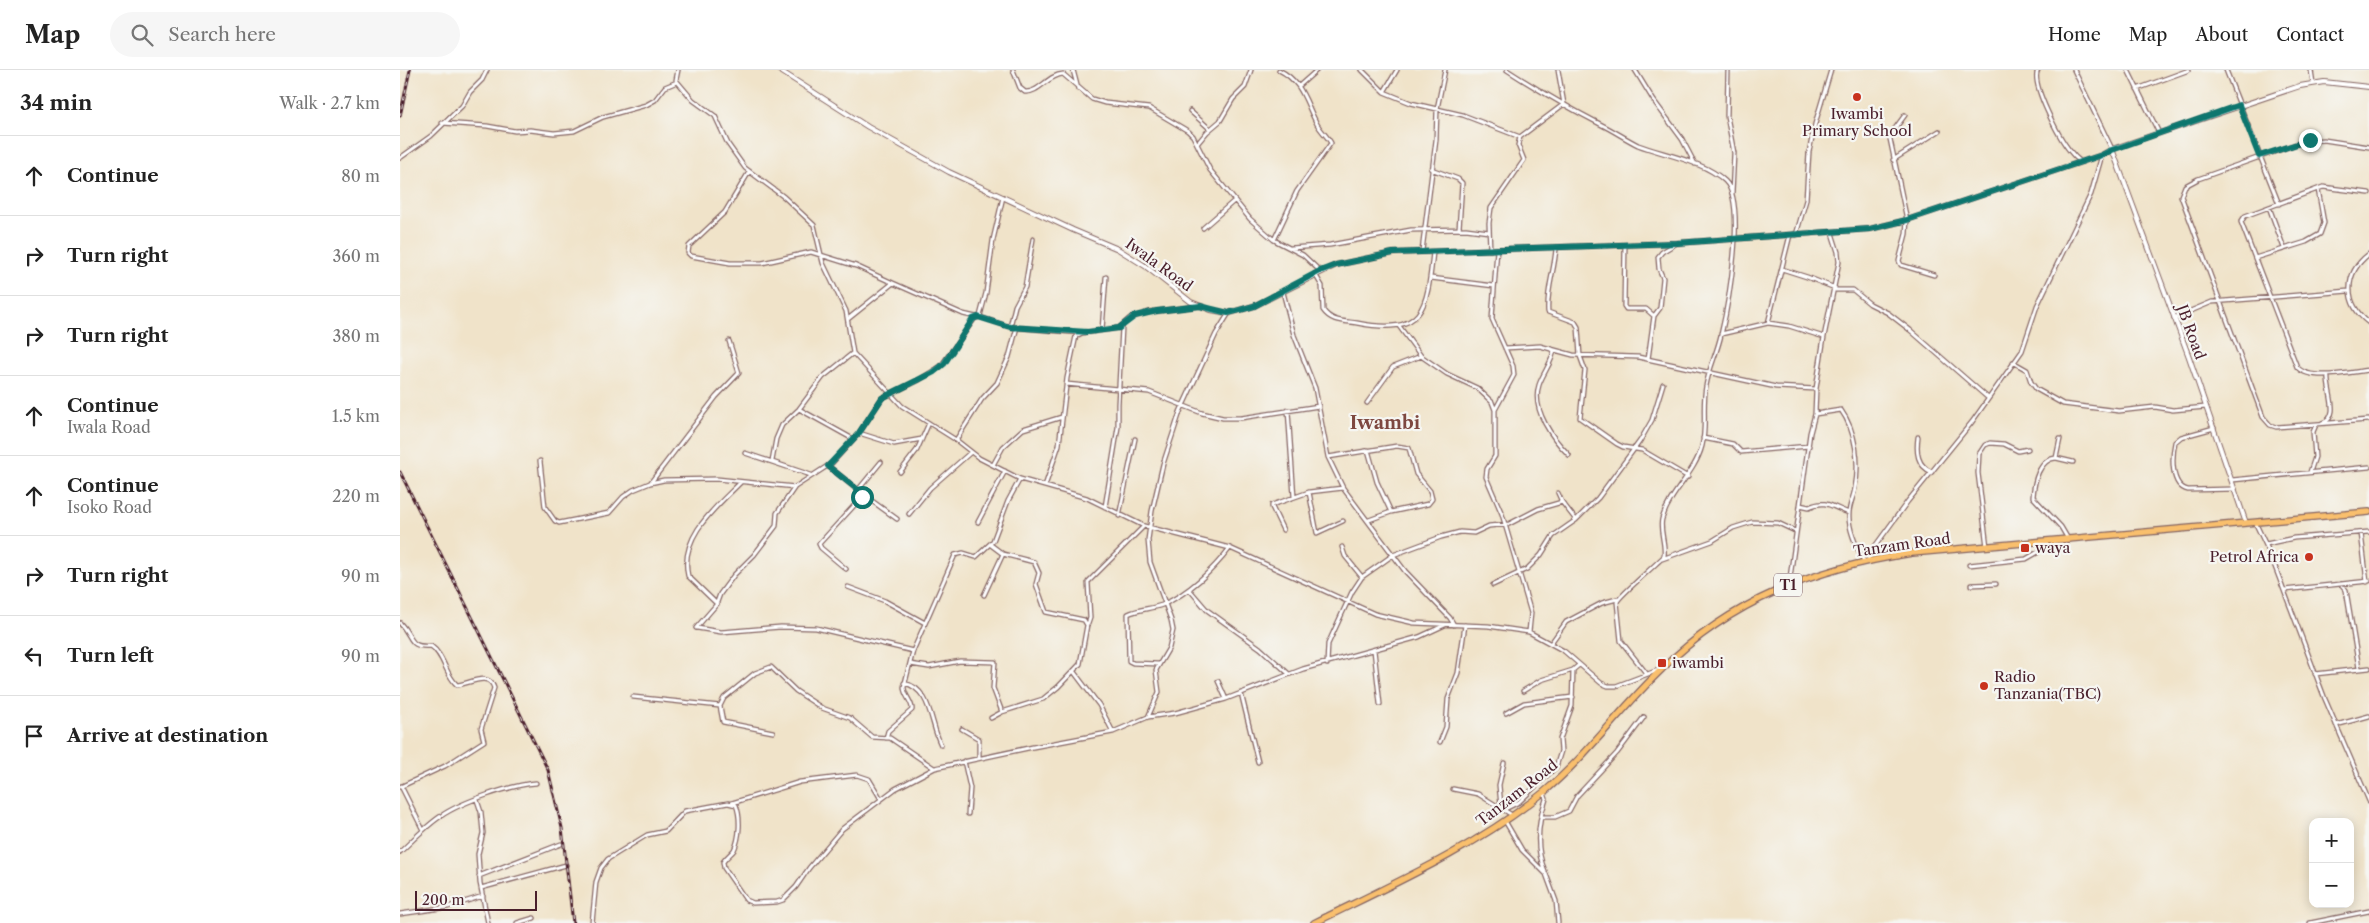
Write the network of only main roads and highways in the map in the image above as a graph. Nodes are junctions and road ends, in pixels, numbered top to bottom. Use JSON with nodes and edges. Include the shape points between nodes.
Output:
{"nodes":[{"id":1,"x":2369,"y":512,"type":"edge"},
{"id":2,"x":1314,"y":923,"type":"edge"}],
"edges":[{"from":1,"to":2,"type":"highway","name":"Tanzam Road","number":"T1","via":[[1912,554],[1866,561],[1789,585],[1748,605],[1712,628],[1661,669],[1583,754],[1543,792],[1505,821],[1438,862]]}]}
